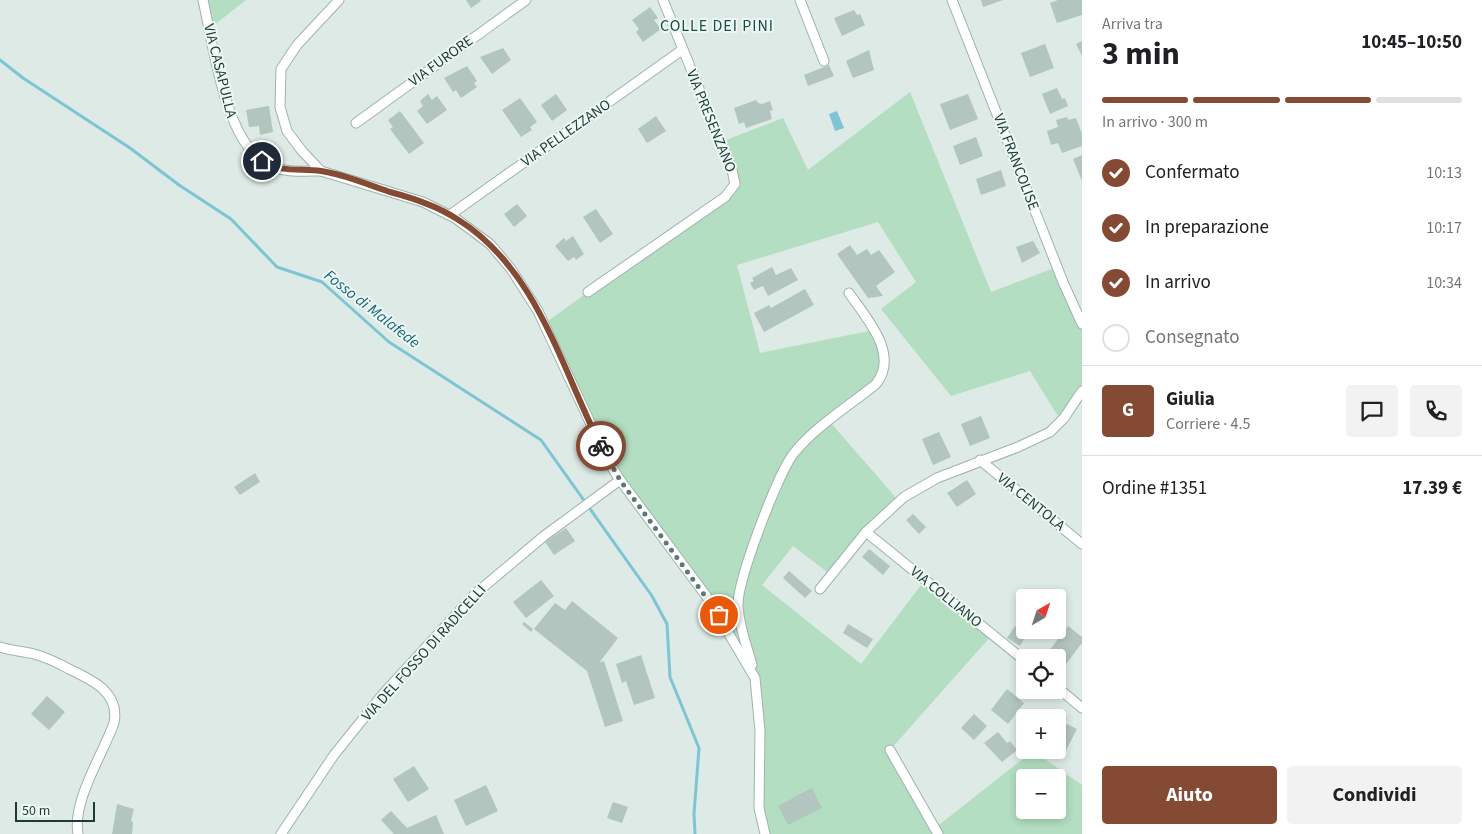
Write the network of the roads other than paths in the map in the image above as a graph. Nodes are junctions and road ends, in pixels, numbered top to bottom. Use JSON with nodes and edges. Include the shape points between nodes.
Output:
{"nodes":[{"id":1,"x":203,"y":0,"type":"edge"},
{"id":2,"x":339,"y":0,"type":"edge"},
{"id":3,"x":526,"y":0,"type":"edge"},
{"id":4,"x":663,"y":0,"type":"edge"},
{"id":5,"x":800,"y":0,"type":"edge"},
{"id":6,"x":952,"y":0,"type":"edge"},
{"id":7,"x":682,"y":50,"type":"junction"},
{"id":8,"x":824,"y":61,"type":"dead end"},
{"id":9,"x":356,"y":123,"type":"dead end"},
{"id":10,"x":321,"y":171,"type":"junction"},
{"id":11,"x":450,"y":215,"type":"junction"},
{"id":12,"x":588,"y":292,"type":"dead end"},
{"id":13,"x":849,"y":293,"type":"dead end"},
{"id":14,"x":1082,"y":324,"type":"edge"},
{"id":15,"x":1082,"y":391,"type":"edge"},
{"id":16,"x":980,"y":460,"type":"junction"},
{"id":17,"x":620,"y":480,"type":"junction"},
{"id":18,"x":866,"y":532,"type":"junction"},
{"id":19,"x":1082,"y":544,"type":"edge"},
{"id":20,"x":820,"y":589,"type":"dead end"},
{"id":21,"x":0,"y":648,"type":"edge"},
{"id":22,"x":1016,"y":654,"type":"edge"},
{"id":23,"x":755,"y":678,"type":"junction"},
{"id":24,"x":1066,"y":695,"type":"edge"},
{"id":25,"x":1082,"y":708,"type":"edge"},
{"id":26,"x":890,"y":750,"type":"dead end"},
{"id":27,"x":78,"y":834,"type":"edge"},
{"id":28,"x":281,"y":834,"type":"edge"},
{"id":29,"x":765,"y":834,"type":"edge"},
{"id":30,"x":938,"y":834,"type":"edge"}],
"edges":[{"from":1,"to":10,"type":"street","name":"VIA CASAPULLA","via":[[229,110],[241,136],[270,166]]},
{"from":2,"to":10,"type":"street","via":[[292,50],[280,76],[280,106],[285,127]]},
{"from":3,"to":9,"type":"street","name":"VIA FURORE"},
{"from":4,"to":7,"type":"street","name":"VIA PRESENZANO"},
{"from":5,"to":8,"type":"street"},
{"from":6,"to":14,"type":"street","name":"VIA FRANCOLISE"},
{"from":7,"to":11,"type":"street","name":"VIA PELLEZZANO"},
{"from":7,"to":12,"type":"street","name":"VIA PRESENZANO","via":[[732,170],[734,187],[725,197]]},
{"from":10,"to":11,"type":"street","via":[[415,199]]},
{"from":11,"to":17,"type":"street","via":[[490,244],[519,280],[545,324],[596,438]]},
{"from":13,"to":23,"type":"street","via":[[878,337],[884,373],[876,384],[797,450],[778,482],[739,597],[740,622]]},
{"from":15,"to":16,"type":"street","via":[[1053,430]]},
{"from":16,"to":18,"type":"street","via":[[917,488]]},
{"from":16,"to":19,"type":"street","name":"VIA CENTOLA"},
{"from":17,"to":23,"type":"street","via":[[712,605]]},
{"from":17,"to":28,"type":"street","name":"VIA DEL FOSSO DI RADICELLI","via":[[544,536],[475,594],[383,694],[334,755]]},
{"from":18,"to":20,"type":"street"},
{"from":18,"to":22,"type":"street","name":"VIA COLLIANO"},
{"from":21,"to":27,"type":"street","via":[[51,660],[99,684],[112,700],[114,723],[80,808]]},
{"from":23,"to":29,"type":"street","via":[[760,731],[759,808]]},
{"from":24,"to":25,"type":"street"},
{"from":26,"to":30,"type":"street"}]}
